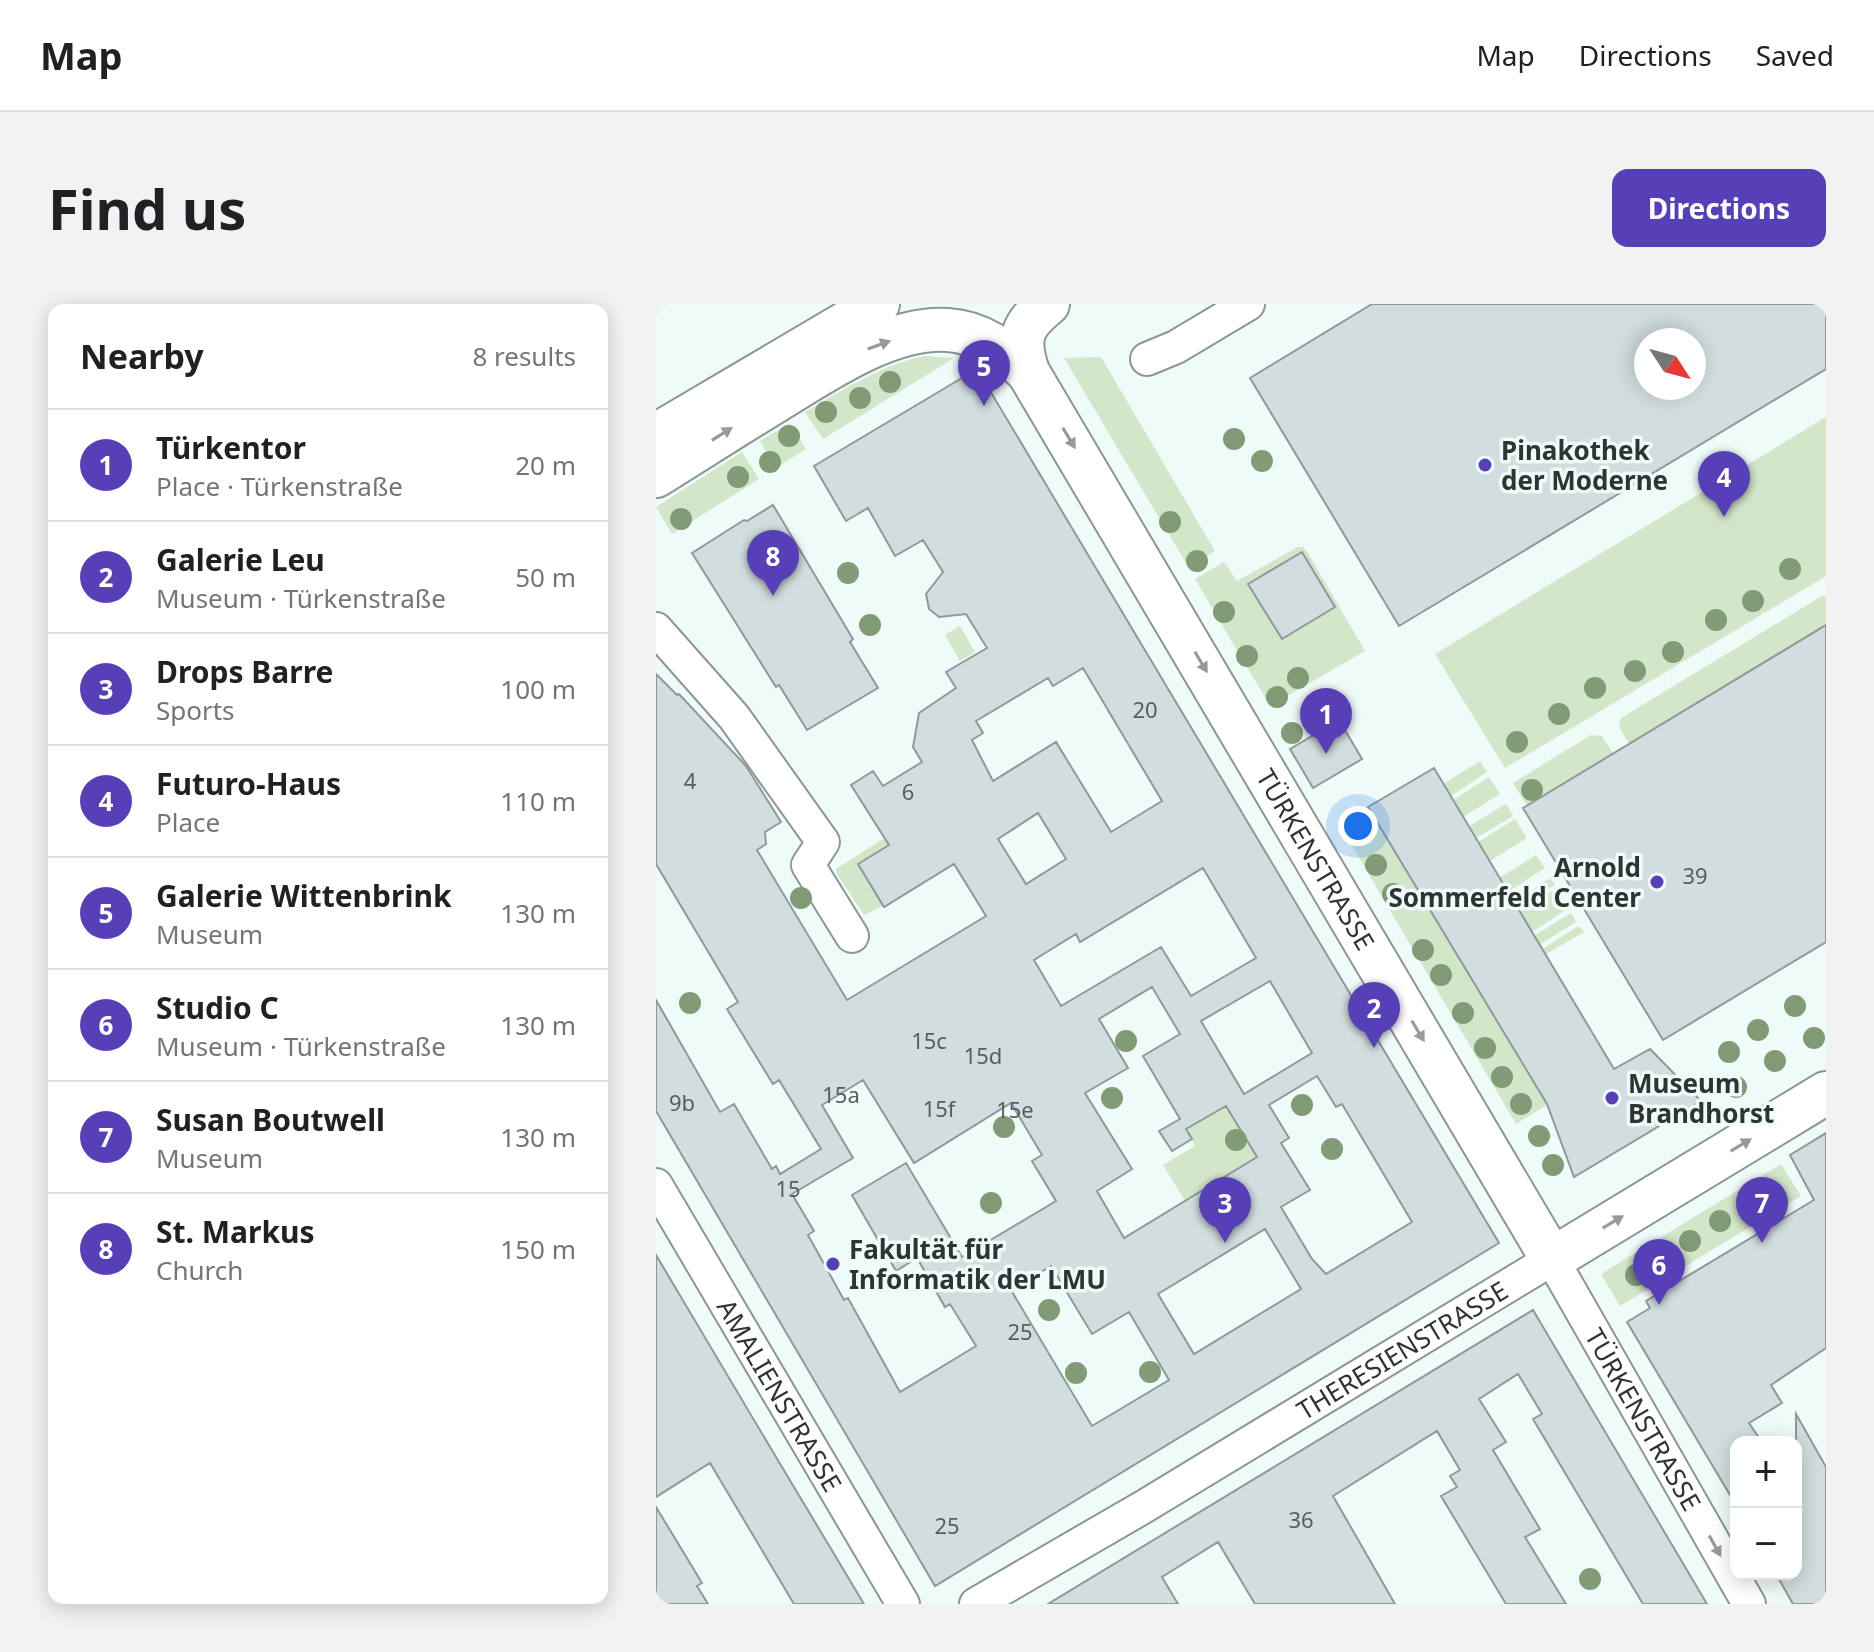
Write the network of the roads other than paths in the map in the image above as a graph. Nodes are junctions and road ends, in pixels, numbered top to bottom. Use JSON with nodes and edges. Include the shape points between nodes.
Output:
{"nodes":[{"id":1,"x":878,"y":304,"type":"edge"},
{"id":2,"x":1248,"y":304,"type":"edge"},
{"id":3,"x":1039,"y":312,"type":"edge"},
{"id":4,"x":1147,"y":359,"type":"dead end"},
{"id":5,"x":1028,"y":372,"type":"junction"},
{"id":6,"x":656,"y":435,"type":"edge"},
{"id":7,"x":656,"y":476,"type":"edge"},
{"id":8,"x":656,"y":629,"type":"edge"},
{"id":9,"x":852,"y":936,"type":"dead end"},
{"id":10,"x":1826,"y":1093,"type":"edge"},
{"id":11,"x":656,"y":1185,"type":"edge"},
{"id":12,"x":1552,"y":1259,"type":"junction"},
{"id":13,"x":903,"y":1604,"type":"edge"},
{"id":14,"x":976,"y":1604,"type":"edge"},
{"id":15,"x":1749,"y":1604,"type":"edge"}],
"edges":[{"from":1,"to":6,"type":"main road"},
{"from":2,"to":4,"type":"street"},
{"from":3,"to":5,"type":"main road","name":"TÜRKENSTRASSE","via":[[1022,340]]},
{"from":7,"to":5,"type":"main road","one_way":true,"via":[[851,356],[899,338],[936,330],[966,332],[996,346]]},
{"from":5,"to":12,"type":"main road","name":"TÜRKENSTRASSE","one_way":true},
{"from":8,"to":9,"type":"street","via":[[734,717],[823,842],[808,865]]},
{"from":12,"to":10,"type":"main road","name":"THERESIENSTRASSE","one_way":true},
{"from":11,"to":13,"type":"street","name":"AMALIENSTRASSE"},
{"from":12,"to":14,"type":"street","name":"THERESIENSTRASSE"},
{"from":12,"to":15,"type":"street","name":"TÜRKENSTRASSE","one_way":true}]}
